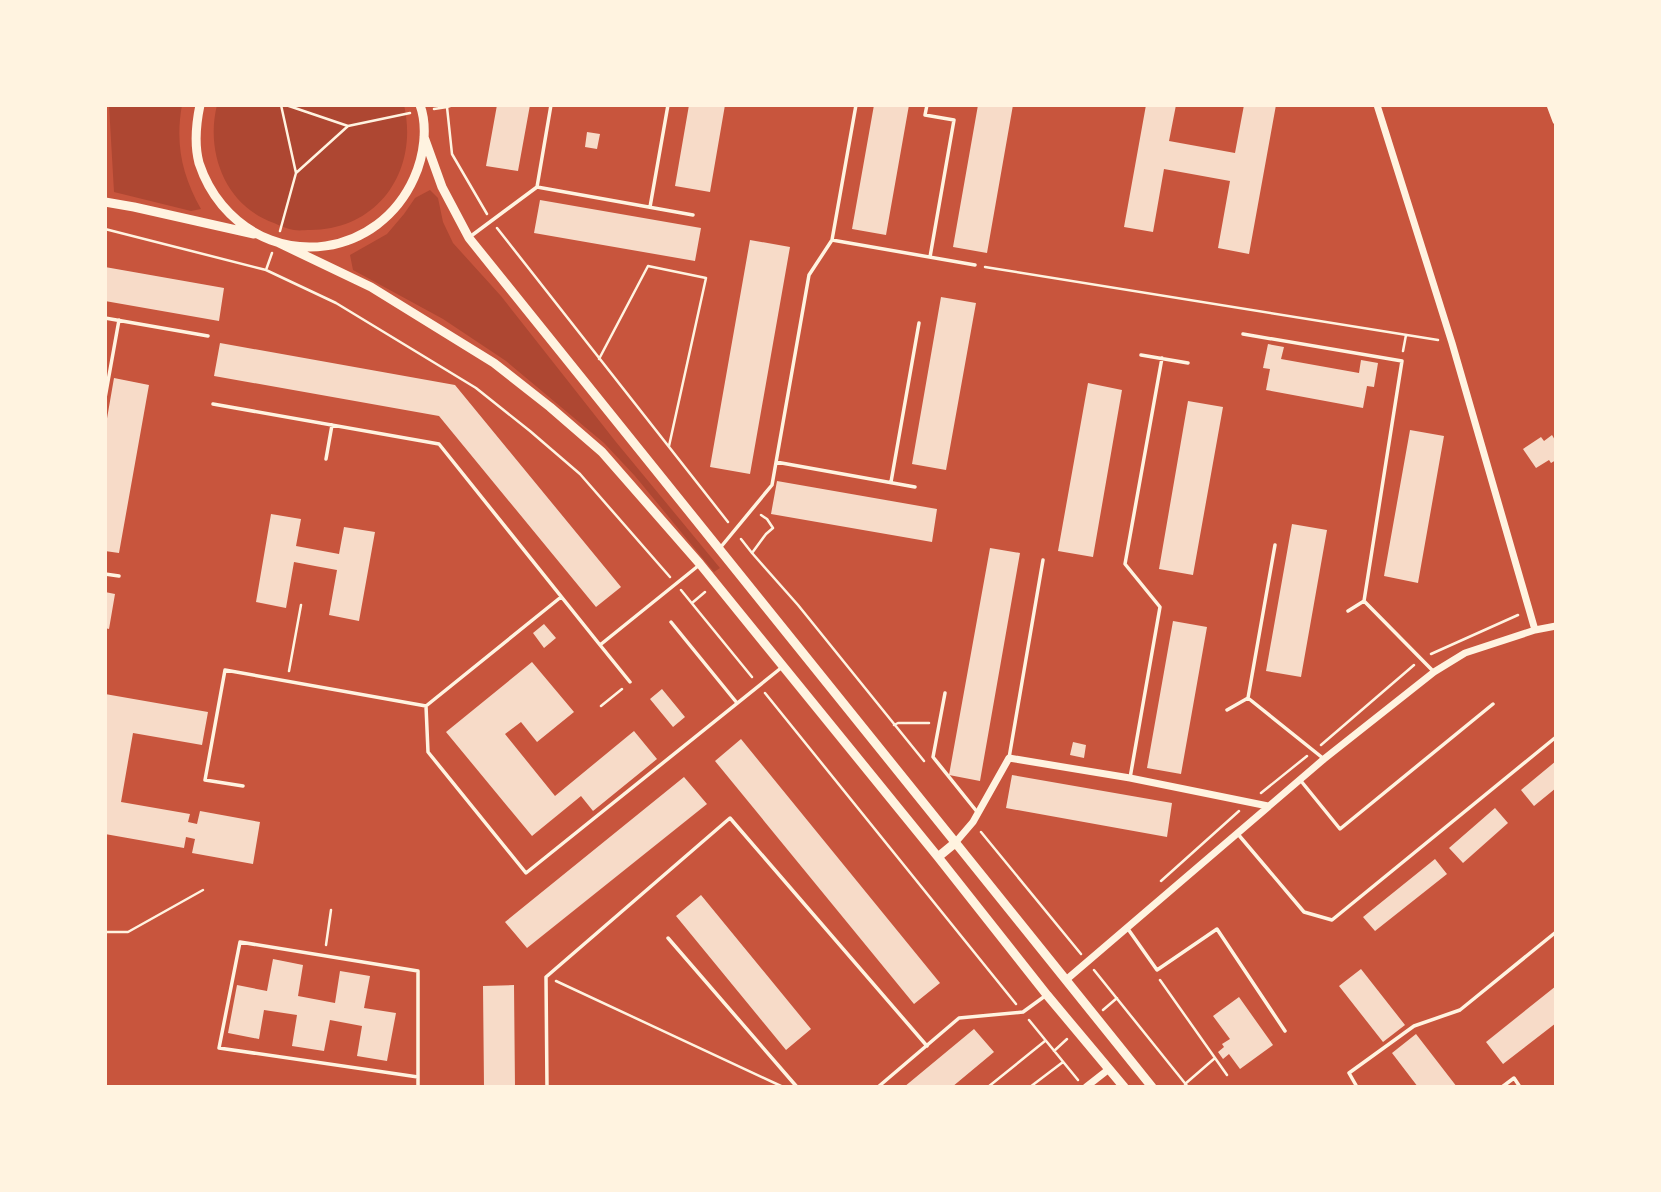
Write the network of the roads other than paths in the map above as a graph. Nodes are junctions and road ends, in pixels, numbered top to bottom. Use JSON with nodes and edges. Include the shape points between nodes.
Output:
{"nodes":[{"id":1,"x":200,"y":105,"type":"edge"},
{"id":2,"x":551,"y":105,"type":"edge"},
{"id":3,"x":668,"y":105,"type":"edge"},
{"id":4,"x":856,"y":105,"type":"edge"},
{"id":5,"x":927,"y":105,"type":"edge"},
{"id":6,"x":1377,"y":105,"type":"edge"},
{"id":7,"x":1550,"y":105,"type":"edge"},
{"id":8,"x":421,"y":107,"type":"edge"},
{"id":9,"x":1556,"y":121,"type":"edge"},
{"id":10,"x":424,"y":137,"type":"junction"},
{"id":11,"x":537,"y":187,"type":"junction"},
{"id":12,"x":105,"y":202,"type":"edge"},
{"id":13,"x":650,"y":207,"type":"junction"},
{"id":14,"x":693,"y":215,"type":"dead end"},
{"id":15,"x":259,"y":236,"type":"junction"},
{"id":16,"x":469,"y":238,"type":"junction"},
{"id":17,"x":832,"y":240,"type":"junction"},
{"id":18,"x":277,"y":242,"type":"junction"},
{"id":19,"x":930,"y":257,"type":"junction"},
{"id":20,"x":975,"y":265,"type":"road end"},
{"id":21,"x":105,"y":318,"type":"edge"},
{"id":22,"x":119,"y":320,"type":"junction"},
{"id":23,"x":919,"y":323,"type":"dead end"},
{"id":24,"x":1243,"y":334,"type":"dead end"},
{"id":25,"x":208,"y":336,"type":"dead end"},
{"id":26,"x":1141,"y":355,"type":"dead end"},
{"id":27,"x":1162,"y":358,"type":"junction"},
{"id":28,"x":1188,"y":363,"type":"dead end"},
{"id":29,"x":105,"y":398,"type":"edge"},
{"id":30,"x":213,"y":404,"type":"dead end"},
{"id":31,"x":332,"y":425,"type":"junction"},
{"id":32,"x":326,"y":460,"type":"dead end"},
{"id":33,"x":776,"y":462,"type":"junction"},
{"id":34,"x":891,"y":482,"type":"junction"},
{"id":35,"x":915,"y":486,"type":"dead end"},
{"id":36,"x":1275,"y":545,"type":"dead end"},
{"id":37,"x":718,"y":549,"type":"junction"},
{"id":38,"x":1043,"y":560,"type":"dead end"},
{"id":39,"x":700,"y":564,"type":"junction"},
{"id":40,"x":105,"y":574,"type":"edge"},
{"id":41,"x":119,"y":576,"type":"dead end"},
{"id":42,"x":561,"y":597,"type":"junction"},
{"id":43,"x":1364,"y":601,"type":"junction"},
{"id":44,"x":1348,"y":611,"type":"dead end"},
{"id":45,"x":671,"y":622,"type":"dead end"},
{"id":46,"x":1556,"y":626,"type":"edge"},
{"id":47,"x":1535,"y":630,"type":"junction"},
{"id":48,"x":600,"y":645,"type":"junction"},
{"id":49,"x":783,"y":666,"type":"junction"},
{"id":50,"x":1434,"y":672,"type":"junction"},
{"id":51,"x":630,"y":682,"type":"road end"},
{"id":52,"x":945,"y":693,"type":"dead end"},
{"id":53,"x":1248,"y":698,"type":"junction"},
{"id":54,"x":737,"y":703,"type":"junction"},
{"id":55,"x":1493,"y":704,"type":"dead end"},
{"id":56,"x":426,"y":706,"type":"junction"},
{"id":57,"x":1227,"y":710,"type":"dead end"},
{"id":58,"x":1556,"y":737,"type":"edge"},
{"id":59,"x":1009,"y":758,"type":"junction"},
{"id":60,"x":1324,"y":759,"type":"junction"},
{"id":61,"x":1130,"y":778,"type":"junction"},
{"id":62,"x":1299,"y":779,"type":"junction"},
{"id":63,"x":243,"y":786,"type":"dead end"},
{"id":64,"x":1268,"y":806,"type":"junction"},
{"id":65,"x":978,"y":813,"type":"junction"},
{"id":66,"x":1237,"y":833,"type":"junction"},
{"id":67,"x":955,"y":843,"type":"junction"},
{"id":68,"x":938,"y":857,"type":"junction"},
{"id":69,"x":1127,"y":928,"type":"junction"},
{"id":70,"x":1556,"y":932,"type":"edge"},
{"id":71,"x":668,"y":938,"type":"dead end"},
{"id":72,"x":1066,"y":980,"type":"junction"},
{"id":73,"x":1047,"y":995,"type":"junction"},
{"id":74,"x":1285,"y":1031,"type":"dead end"},
{"id":75,"x":926,"y":1046,"type":"junction"},
{"id":76,"x":1110,"y":1069,"type":"junction"},
{"id":77,"x":418,"y":1077,"type":"junction"},
{"id":78,"x":418,"y":1087,"type":"edge"},
{"id":79,"x":547,"y":1087,"type":"edge"},
{"id":80,"x":797,"y":1087,"type":"edge"},
{"id":81,"x":878,"y":1087,"type":"edge"},
{"id":82,"x":1084,"y":1087,"type":"edge"},
{"id":83,"x":1124,"y":1087,"type":"edge"},
{"id":84,"x":1152,"y":1087,"type":"edge"},
{"id":85,"x":1357,"y":1087,"type":"edge"},
{"id":86,"x":1502,"y":1087,"type":"edge"},
{"id":87,"x":1520,"y":1087,"type":"edge"}],
"edges":[{"from":1,"to":15,"type":"street","via":[[195,131],[199,163],[212,192],[233,217]]},
{"from":2,"to":11,"type":"lane"},
{"from":3,"to":13,"type":"lane"},
{"from":4,"to":17,"type":"lane"},
{"from":5,"to":19,"type":"lane","via":[[925,114],[954,120]]},
{"from":6,"to":47,"type":"street"},
{"from":7,"to":9,"type":"street"},
{"from":8,"to":10,"type":"street"},
{"from":10,"to":16,"type":"street","via":[[442,187]]},
{"from":10,"to":18,"type":"street","via":[[419,166],[407,193],[388,216],[364,234],[336,244],[306,247]]},
{"from":11,"to":13,"type":"lane"},
{"from":11,"to":16,"type":"lane"},
{"from":12,"to":15,"type":"street"},
{"from":13,"to":14,"type":"lane"},
{"from":15,"to":18,"type":"street"},
{"from":16,"to":37,"type":"street"},
{"from":17,"to":19,"type":"lane"},
{"from":17,"to":33,"type":"lane","via":[[809,275]]},
{"from":18,"to":39,"type":"street","via":[[371,287],[494,363],[602,452]]},
{"from":19,"to":20,"type":"lane"},
{"from":21,"to":22,"type":"lane"},
{"from":22,"to":25,"type":"lane"},
{"from":22,"to":29,"type":"lane"},
{"from":23,"to":34,"type":"lane"},
{"from":24,"to":43,"type":"lane","via":[[1402,362]]},
{"from":26,"to":27,"type":"lane"},
{"from":27,"to":28,"type":"lane"},
{"from":27,"to":61,"type":"lane","via":[[1125,564],[1160,607]]},
{"from":30,"to":31,"type":"lane"},
{"from":31,"to":32,"type":"lane"},
{"from":31,"to":42,"type":"lane","via":[[439,444]]},
{"from":33,"to":34,"type":"lane"},
{"from":33,"to":37,"type":"lane","via":[[772,485]]},
{"from":34,"to":35,"type":"lane"},
{"from":36,"to":53,"type":"lane"},
{"from":37,"to":67,"type":"street"},
{"from":38,"to":59,"type":"lane"},
{"from":39,"to":48,"type":"lane"},
{"from":39,"to":49,"type":"street"},
{"from":40,"to":41,"type":"lane"},
{"from":42,"to":48,"type":"lane"},
{"from":42,"to":56,"type":"lane"},
{"from":43,"to":44,"type":"lane"},
{"from":43,"to":50,"type":"lane"},
{"from":45,"to":54,"type":"lane"},
{"from":46,"to":47,"type":"street"},
{"from":47,"to":50,"type":"street","via":[[1465,653]]},
{"from":48,"to":51,"type":"lane"},
{"from":49,"to":54,"type":"lane"},
{"from":49,"to":68,"type":"street"},
{"from":50,"to":60,"type":"street"},
{"from":52,"to":65,"type":"lane","via":[[933,757]]},
{"from":53,"to":57,"type":"lane"},
{"from":53,"to":60,"type":"lane"},
{"from":54,"to":56,"type":"lane","via":[[526,873],[428,752]]},
{"from":55,"to":62,"type":"lane","via":[[1340,829]]},
{"from":56,"to":63,"type":"lane","via":[[225,670],[205,780]]},
{"from":58,"to":66,"type":"lane","via":[[1332,920],[1304,912]]},
{"from":59,"to":61,"type":"street"},
{"from":59,"to":65,"type":"street"},
{"from":60,"to":62,"type":"street"},
{"from":61,"to":64,"type":"street"},
{"from":62,"to":64,"type":"street"},
{"from":64,"to":66,"type":"street"},
{"from":65,"to":67,"type":"street"},
{"from":66,"to":69,"type":"street"},
{"from":67,"to":68,"type":"street"},
{"from":67,"to":72,"type":"street"},
{"from":68,"to":73,"type":"street"},
{"from":69,"to":72,"type":"street"},
{"from":69,"to":74,"type":"lane","via":[[1157,970],[1217,929]]},
{"from":70,"to":85,"type":"lane","via":[[1460,1010],[1414,1026],[1349,1073]]},
{"from":71,"to":80,"type":"lane"},
{"from":72,"to":84,"type":"street"},
{"from":73,"to":75,"type":"lane","via":[[1023,1012],[959,1018]]},
{"from":73,"to":76,"type":"street"},
{"from":75,"to":79,"type":"lane","via":[[730,818],[546,976]]},
{"from":75,"to":81,"type":"lane"},
{"from":76,"to":82,"type":"street"},
{"from":76,"to":83,"type":"street"},
{"from":77,"to":77,"type":"lane","via":[[418,971],[240,942],[219,1048]]},
{"from":77,"to":78,"type":"lane"},
{"from":86,"to":87,"type":"lane","via":[[1514,1079]]}]}
